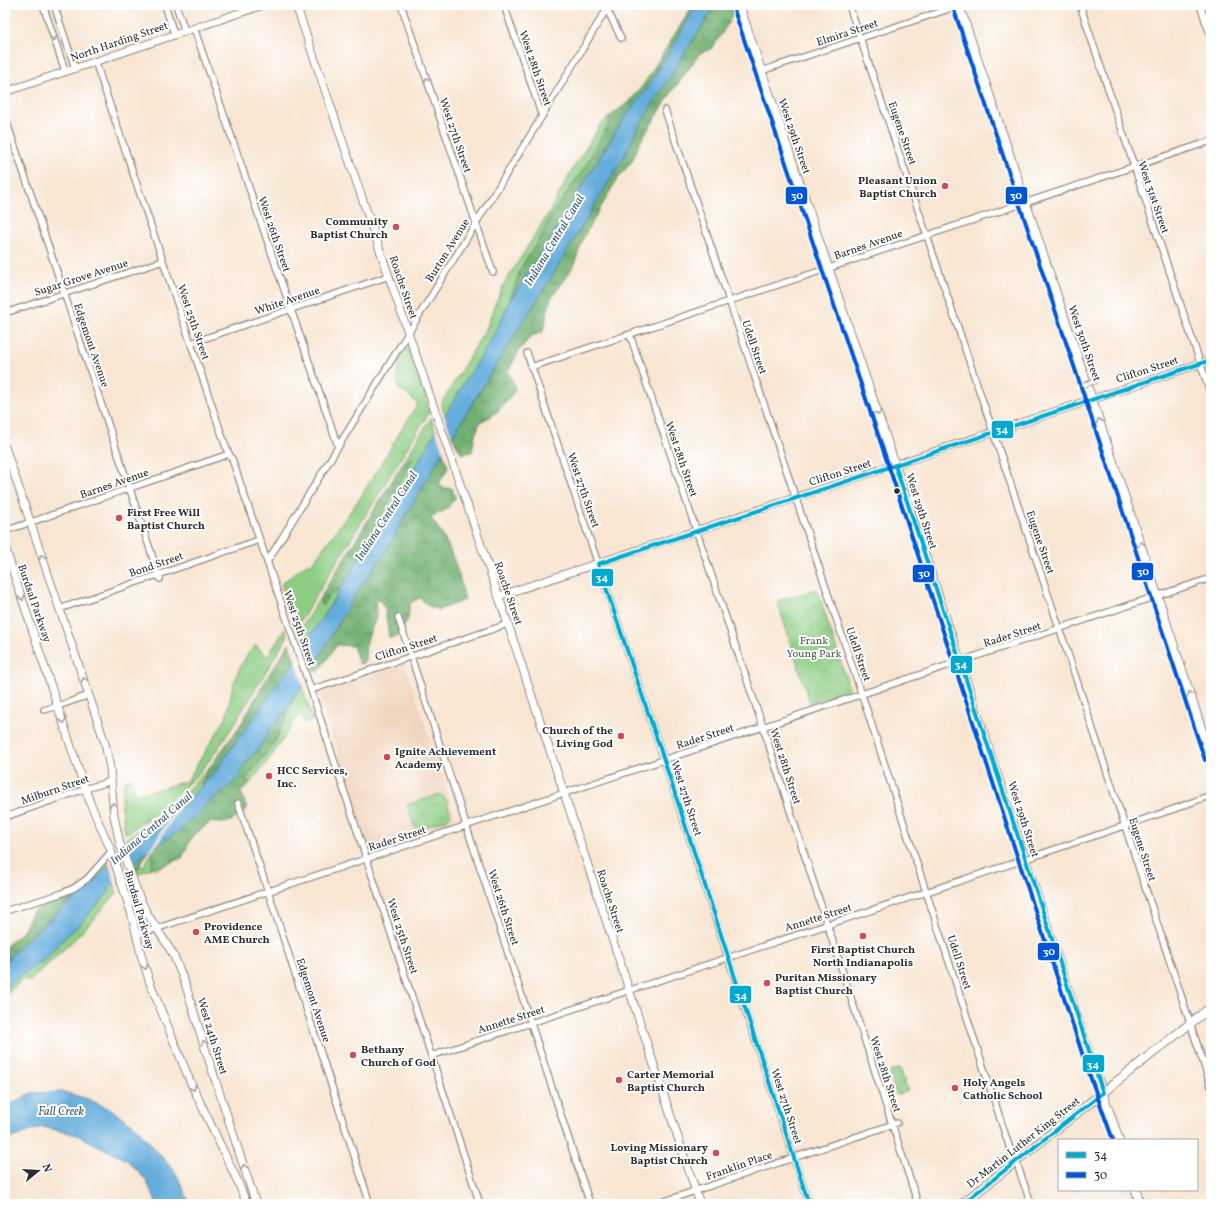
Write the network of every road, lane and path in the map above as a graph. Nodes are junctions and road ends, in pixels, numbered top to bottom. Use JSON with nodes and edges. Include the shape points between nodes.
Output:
{"nodes":[{"id":1,"x":43,"y":5,"type":"edge"},
{"id":2,"x":54,"y":5,"type":"edge"},
{"id":3,"x":165,"y":5,"type":"edge"},
{"id":4,"x":176,"y":5,"type":"edge"},
{"id":5,"x":263,"y":5,"type":"edge"},
{"id":6,"x":296,"y":5,"type":"edge"},
{"id":7,"x":401,"y":5,"type":"edge"},
{"id":8,"x":504,"y":5,"type":"edge"},
{"id":9,"x":739,"y":5,"type":"edge"},
{"id":10,"x":849,"y":5,"type":"edge"},
{"id":11,"x":960,"y":5,"type":"edge"},
{"id":12,"x":1080,"y":5,"type":"edge"},
{"id":13,"x":1200,"y":5,"type":"edge"},
{"id":14,"x":606,"y":7,"type":"edge"},
{"id":15,"x":194,"y":28,"type":"junction"},
{"id":16,"x":185,"y":31,"type":"junction"},
{"id":17,"x":174,"y":34,"type":"junction"},
{"id":18,"x":1211,"y":37,"type":"edge"},
{"id":19,"x":622,"y":38,"type":"dead end"},
{"id":20,"x":860,"y":38,"type":"junction"},
{"id":21,"x":95,"y":61,"type":"junction"},
{"id":22,"x":75,"y":68,"type":"junction"},
{"id":23,"x":65,"y":71,"type":"junction"},
{"id":24,"x":761,"y":71,"type":"junction"},
{"id":25,"x":5,"y":92,"type":"edge"},
{"id":26,"x":665,"y":110,"type":"dead end"},
{"id":27,"x":542,"y":116,"type":"junction"},
{"id":28,"x":5,"y":117,"type":"edge"},
{"id":29,"x":1211,"y":141,"type":"edge"},
{"id":30,"x":1134,"y":167,"type":"junction"},
{"id":31,"x":1025,"y":203,"type":"junction"},
{"id":32,"x":476,"y":223,"type":"junction"},
{"id":33,"x":927,"y":235,"type":"junction"},
{"id":34,"x":163,"y":260,"type":"junction"},
{"id":35,"x":828,"y":268,"type":"junction"},
{"id":36,"x":493,"y":272,"type":"dead end"},
{"id":37,"x":389,"y":276,"type":"junction"},
{"id":38,"x":64,"y":293,"type":"junction"},
{"id":39,"x":729,"y":301,"type":"junction"},
{"id":40,"x":290,"y":310,"type":"junction"},
{"id":41,"x":5,"y":313,"type":"edge"},
{"id":42,"x":408,"y":332,"type":"junction"},
{"id":43,"x":630,"y":335,"type":"junction"},
{"id":44,"x":191,"y":343,"type":"junction"},
{"id":45,"x":527,"y":353,"type":"dead end"},
{"id":46,"x":1211,"y":360,"type":"edge"},
{"id":47,"x":1200,"y":364,"type":"junction"},
{"id":48,"x":531,"y":367,"type":"junction"},
{"id":49,"x":1096,"y":381,"type":"dead end"},
{"id":50,"x":1077,"y":388,"type":"dead end"},
{"id":51,"x":1211,"y":395,"type":"edge"},
{"id":52,"x":1092,"y":399,"type":"junction"},
{"id":53,"x":993,"y":432,"type":"junction"},
{"id":54,"x":338,"y":446,"type":"junction"},
{"id":55,"x":5,"y":447,"type":"edge"},
{"id":56,"x":229,"y":454,"type":"junction"},
{"id":57,"x":895,"y":465,"type":"junction"},
{"id":58,"x":130,"y":488,"type":"junction"},
{"id":59,"x":796,"y":498,"type":"junction"},
{"id":60,"x":30,"y":522,"type":"junction"},
{"id":61,"x":5,"y":531,"type":"edge"},
{"id":62,"x":696,"y":531,"type":"junction"},
{"id":63,"x":259,"y":540,"type":"junction"},
{"id":64,"x":5,"y":547,"type":"edge"},
{"id":65,"x":267,"y":562,"type":"junction"},
{"id":66,"x":598,"y":564,"type":"junction"},
{"id":67,"x":160,"y":576,"type":"junction"},
{"id":68,"x":1211,"y":578,"type":"edge"},
{"id":69,"x":499,"y":596,"type":"junction"},
{"id":70,"x":1158,"y":596,"type":"junction"},
{"id":71,"x":59,"y":609,"type":"junction"},
{"id":72,"x":398,"y":617,"type":"dead end"},
{"id":73,"x":508,"y":624,"type":"junction"},
{"id":74,"x":1060,"y":628,"type":"junction"},
{"id":75,"x":411,"y":657,"type":"junction"},
{"id":76,"x":960,"y":662,"type":"junction"},
{"id":77,"x":310,"y":688,"type":"junction"},
{"id":78,"x":862,"y":694,"type":"junction"},
{"id":79,"x":90,"y":695,"type":"junction"},
{"id":80,"x":58,"y":706,"type":"junction"},
{"id":81,"x":44,"y":710,"type":"dead end"},
{"id":82,"x":763,"y":727,"type":"junction"},
{"id":83,"x":1211,"y":758,"type":"edge"},
{"id":84,"x":664,"y":760,"type":"junction"},
{"id":85,"x":111,"y":781,"type":"junction"},
{"id":86,"x":85,"y":789,"type":"junction"},
{"id":87,"x":565,"y":793,"type":"junction"},
{"id":88,"x":1211,"y":795,"type":"edge"},
{"id":89,"x":238,"y":803,"type":"dead end"},
{"id":90,"x":5,"y":817,"type":"edge"},
{"id":91,"x":466,"y":825,"type":"junction"},
{"id":92,"x":1125,"y":826,"type":"junction"},
{"id":93,"x":112,"y":856,"type":"junction"},
{"id":94,"x":367,"y":858,"type":"junction"},
{"id":95,"x":1026,"y":859,"type":"junction"},
{"id":96,"x":133,"y":881,"type":"joint"},
{"id":97,"x":268,"y":891,"type":"junction"},
{"id":98,"x":926,"y":891,"type":"junction"},
{"id":99,"x":5,"y":911,"type":"edge"},
{"id":100,"x":827,"y":924,"type":"junction"},
{"id":101,"x":157,"y":928,"type":"junction"},
{"id":102,"x":136,"y":935,"type":"junction"},
{"id":103,"x":728,"y":957,"type":"junction"},
{"id":104,"x":629,"y":990,"type":"junction"},
{"id":105,"x":1211,"y":1007,"type":"edge"},
{"id":106,"x":531,"y":1023,"type":"junction"},
{"id":107,"x":1190,"y":1023,"type":"junction"},
{"id":108,"x":431,"y":1056,"type":"junction"},
{"id":109,"x":1211,"y":1086,"type":"edge"},
{"id":110,"x":1103,"y":1093,"type":"junction"},
{"id":111,"x":895,"y":1124,"type":"junction"},
{"id":112,"x":1119,"y":1139,"type":"edge"},
{"id":113,"x":794,"y":1158,"type":"junction"},
{"id":114,"x":1016,"y":1161,"type":"junction"},
{"id":115,"x":696,"y":1191,"type":"junction"},
{"id":116,"x":1136,"y":1191,"type":"edge"},
{"id":117,"x":247,"y":1204,"type":"edge"},
{"id":118,"x":256,"y":1204,"type":"edge"},
{"id":119,"x":370,"y":1204,"type":"edge"},
{"id":120,"x":480,"y":1204,"type":"edge"},
{"id":121,"x":590,"y":1204,"type":"edge"},
{"id":122,"x":656,"y":1204,"type":"edge"},
{"id":123,"x":700,"y":1204,"type":"edge"},
{"id":124,"x":809,"y":1204,"type":"edge"},
{"id":125,"x":918,"y":1204,"type":"edge"},
{"id":126,"x":962,"y":1204,"type":"edge"},
{"id":127,"x":1031,"y":1204,"type":"edge"},
{"id":128,"x":1140,"y":1204,"type":"edge"}],
"edges":[{"from":1,"to":23,"type":"street","one_way":true},
{"from":2,"to":22,"type":"street"},
{"from":3,"to":17,"type":"street"},
{"from":4,"to":16,"type":"street"},
{"from":5,"to":15,"type":"street","name":"North Harding Street"},
{"from":6,"to":37,"type":"street","name":"Roache Street"},
{"from":32,"to":7,"type":"street","name":"West 27th Street","one_way":true},
{"from":8,"to":27,"type":"street","name":"West 28th Street"},
{"from":9,"to":24,"type":"main road","name":"West 29th Street"},
{"from":10,"to":20,"type":"street","name":"Eugene Street"},
{"from":11,"to":20,"type":"street","name":"Elmira Street"},
{"from":11,"to":31,"type":"main road","name":"West 30th Street"},
{"from":12,"to":30,"type":"street","name":"West 31st Street"},
{"from":13,"to":18,"type":"street"},
{"from":14,"to":19,"type":"street"},
{"from":14,"to":27,"type":"street","name":"Burton Avenue"},
{"from":15,"to":16,"type":"street","name":"North Harding Street"},
{"from":15,"to":40,"type":"street","name":"West 26th Street"},
{"from":16,"to":17,"type":"street","name":"North Harding Street"},
{"from":17,"to":21,"type":"street","name":"North Harding Street"},
{"from":20,"to":24,"type":"street","name":"Elmira Street"},
{"from":20,"to":33,"type":"street","name":"Eugene Street"},
{"from":21,"to":22,"type":"street","name":"North Harding Street"},
{"from":21,"to":34,"type":"street","name":"West 25th Street"},
{"from":22,"to":23,"type":"street","name":"North Harding Street"},
{"from":23,"to":25,"type":"street","name":"North Harding Street"},
{"from":24,"to":35,"type":"main road","name":"West 29th Street"},
{"from":26,"to":39,"type":"street","name":"Udell Street"},
{"from":27,"to":32,"type":"street","name":"Burton Avenue"},
{"from":28,"to":38,"type":"street","name":"Edgemont Avenue"},
{"from":29,"to":30,"type":"street","name":"Barnes Avenue"},
{"from":30,"to":31,"type":"street","name":"Barnes Avenue"},
{"from":30,"to":47,"type":"street","name":"West 31st Street"},
{"from":31,"to":33,"type":"street","name":"Barnes Avenue"},
{"from":31,"to":52,"type":"main road","name":"West 30th Street"},
{"from":32,"to":36,"type":"street","name":"West 27th Street"},
{"from":32,"to":42,"type":"street","name":"Burton Avenue"},
{"from":33,"to":35,"type":"street","name":"Barnes Avenue"},
{"from":33,"to":53,"type":"street","name":"Eugene Street"},
{"from":34,"to":38,"type":"street","name":"Sugar Grove Avenue"},
{"from":34,"to":44,"type":"street","name":"West 25th Street"},
{"from":35,"to":39,"type":"street","name":"Barnes Avenue"},
{"from":35,"to":57,"type":"main road","name":"West 29th Street","one_way":true},
{"from":37,"to":40,"type":"street","name":"White Avenue"},
{"from":37,"to":42,"type":"street","name":"Roache Street"},
{"from":38,"to":41,"type":"street","name":"Sugar Grove Avenue"},
{"from":38,"to":58,"type":"street","name":"Edgemont Avenue"},
{"from":39,"to":43,"type":"street","name":"Barnes Avenue"},
{"from":39,"to":59,"type":"street","name":"Udell Street"},
{"from":40,"to":44,"type":"street","name":"White Avenue"},
{"from":40,"to":54,"type":"street","name":"West 26th Street"},
{"from":42,"to":54,"type":"street","name":"Burton Avenue"},
{"from":42,"to":69,"type":"street","name":"Roache Street"},
{"from":43,"to":48,"type":"street","name":"Barnes Avenue"},
{"from":43,"to":62,"type":"street","name":"West 28th Street"},
{"from":44,"to":56,"type":"street","name":"West 25th Street"},
{"from":45,"to":48,"type":"street","name":"West 27th Street"},
{"from":46,"to":47,"type":"street","name":"Clifton Street"},
{"from":47,"to":51,"type":"street","name":"West 31st Street"},
{"from":47,"to":52,"type":"street","name":"Clifton Street"},
{"from":48,"to":66,"type":"street","name":"West 27th Street"},
{"from":49,"to":50,"type":"street","bridge":true},
{"from":52,"to":53,"type":"street","name":"Clifton Street"},
{"from":70,"to":52,"type":"main road","name":"West 30th Street","one_way":true},
{"from":53,"to":57,"type":"street","name":"Clifton Street"},
{"from":53,"to":74,"type":"street","name":"Eugene Street"},
{"from":54,"to":65,"type":"street","name":"Burton Avenue"},
{"from":55,"to":60,"type":"street","name":"Burdsal Parkway"},
{"from":56,"to":58,"type":"street","name":"Barnes Avenue"},
{"from":56,"to":63,"type":"street","name":"West 25th Street"},
{"from":57,"to":59,"type":"street","name":"Clifton Street"},
{"from":57,"to":76,"type":"main road","name":"West 29th Street"},
{"from":58,"to":60,"type":"street","name":"Barnes Avenue"},
{"from":58,"to":67,"type":"street","name":"Edgemont Avenue"},
{"from":59,"to":62,"type":"street","name":"Clifton Street"},
{"from":59,"to":78,"type":"street","name":"Udell Street"},
{"from":60,"to":61,"type":"street","name":"Barnes Avenue"},
{"from":71,"to":60,"type":"street","name":"Burdsal Parkway","one_way":true},
{"from":62,"to":66,"type":"street","name":"Clifton Street"},
{"from":62,"to":82,"type":"street","name":"West 28th Street"},
{"from":63,"to":65,"type":"street","name":"West 25th Street"},
{"from":63,"to":67,"type":"street","name":"Bond Street"},
{"from":64,"to":80,"type":"street","name":"Burdsal Parkway","one_way":true},
{"from":65,"to":77,"type":"street","name":"West 25th Street"},
{"from":66,"to":69,"type":"street","name":"Clifton Street"},
{"from":66,"to":84,"type":"street","name":"West 27th Street"},
{"from":67,"to":71,"type":"street","name":"Bond Street"},
{"from":68,"to":70,"type":"street","name":"Rader Street"},
{"from":69,"to":73,"type":"street","name":"Roache Street"},
{"from":70,"to":74,"type":"street","name":"Rader Street"},
{"from":83,"to":70,"type":"main road","name":"West 30th Street","one_way":true},
{"from":79,"to":71,"type":"street","name":"Burdsal Parkway","one_way":true},
{"from":72,"to":75,"type":"street","name":"West 26th Street"},
{"from":73,"to":75,"type":"street","name":"Clifton Street"},
{"from":73,"to":87,"type":"street","name":"Roache Street"},
{"from":74,"to":76,"type":"street","name":"Rader Street"},
{"from":74,"to":92,"type":"street","name":"Eugene Street"},
{"from":75,"to":77,"type":"street","name":"Clifton Street"},
{"from":75,"to":91,"type":"street","name":"West 26th Street"},
{"from":76,"to":78,"type":"street","name":"Rader Street"},
{"from":76,"to":95,"type":"main road","name":"West 29th Street"},
{"from":77,"to":94,"type":"street","name":"West 25th Street"},
{"from":78,"to":82,"type":"street","name":"Rader Street"},
{"from":78,"to":98,"type":"street","name":"Udell Street"},
{"from":79,"to":80,"type":"street"},
{"from":79,"to":85,"type":"street","name":"Burdsal Parkway","via":[[105,743]]},
{"from":80,"to":81,"type":"street"},
{"from":80,"to":86,"type":"street","name":"Burdsal Parkway","one_way":true},
{"from":82,"to":84,"type":"street","name":"Rader Street"},
{"from":82,"to":100,"type":"street","name":"West 28th Street"},
{"from":84,"to":87,"type":"street","name":"Rader Street"},
{"from":84,"to":103,"type":"street","name":"West 27th Street"},
{"from":85,"to":86,"type":"street","name":"Milburn Street"},
{"from":96,"to":85,"type":"street","name":"Burdsal Parkway","one_way":true,"via":[[120,844]]},
{"from":86,"to":90,"type":"street","name":"Milburn Street"},
{"from":86,"to":93,"type":"street","name":"Burdsal Parkway"},
{"from":87,"to":91,"type":"street","name":"Rader Street"},
{"from":87,"to":104,"type":"street","name":"Roache Street"},
{"from":88,"to":92,"type":"street","name":"Annette Street"},
{"from":89,"to":97,"type":"street","name":"Edgemont Avenue"},
{"from":91,"to":94,"type":"street","name":"Rader Street"},
{"from":91,"to":106,"type":"street","name":"West 26th Street"},
{"from":92,"to":95,"type":"street","name":"Annette Street"},
{"from":92,"to":107,"type":"street","name":"Eugene Street"},
{"from":93,"to":99,"type":"street","via":[[74,888]]},
{"from":93,"to":102,"type":"street","name":"Burdsal Parkway"},
{"from":94,"to":97,"type":"street","name":"Rader Street"},
{"from":94,"to":108,"type":"street","name":"West 25th Street"},
{"from":95,"to":98,"type":"street","name":"Annette Street"},
{"from":95,"to":110,"type":"main road","name":"West 29th Street"},
{"from":96,"to":101,"type":"street","name":"West 24th Street","via":[[142,905]]},
{"from":97,"to":101,"type":"street","name":"Rader Street"},
{"from":97,"to":119,"type":"street","name":"Edgemont Avenue"},
{"from":98,"to":100,"type":"street","name":"Annette Street"},
{"from":98,"to":114,"type":"street","name":"Udell Street"},
{"from":100,"to":103,"type":"street","name":"Annette Street"},
{"from":100,"to":111,"type":"street","name":"West 28th Street"},
{"from":101,"to":102,"type":"street","name":"Rader Street"},
{"from":118,"to":101,"type":"street","name":"West 24th Street","one_way":true,"via":[[186,983],[173,954]]},
{"from":102,"to":117,"type":"street","name":"Burdsal Parkway","one_way":true,"via":[[147,973],[185,1068]]},
{"from":103,"to":104,"type":"street","name":"Annette Street"},
{"from":103,"to":113,"type":"street","name":"West 27th Street"},
{"from":104,"to":106,"type":"street","name":"Annette Street"},
{"from":104,"to":115,"type":"street","name":"Roache Street"},
{"from":105,"to":107,"type":"main road","name":"Dr Martin Luther King Street"},
{"from":106,"to":108,"type":"street","name":"Annette Street"},
{"from":106,"to":121,"type":"street","name":"West 26th Street"},
{"from":107,"to":109,"type":"street","name":"Eugene Street"},
{"from":107,"to":110,"type":"main road","name":"Dr Martin Luther King Street"},
{"from":108,"to":120,"type":"street","name":"West 25th Street"},
{"from":110,"to":112,"type":"main road","name":"West 29th Street"},
{"from":110,"to":114,"type":"main road","name":"Dr Martin Luther King Street"},
{"from":111,"to":113,"type":"street","name":"Franklin Place"},
{"from":111,"to":125,"type":"street","name":"West 28th Street"},
{"from":113,"to":115,"type":"street","name":"Franklin Place"},
{"from":113,"to":124,"type":"street","name":"West 27th Street"},
{"from":114,"to":126,"type":"main road","name":"Dr Martin Luther King Street"},
{"from":114,"to":127,"type":"street","name":"Udell Street"},
{"from":115,"to":122,"type":"street","name":"Franklin Place"},
{"from":115,"to":123,"type":"street","name":"Roache Street"},
{"from":116,"to":128,"type":"main road"}]}
